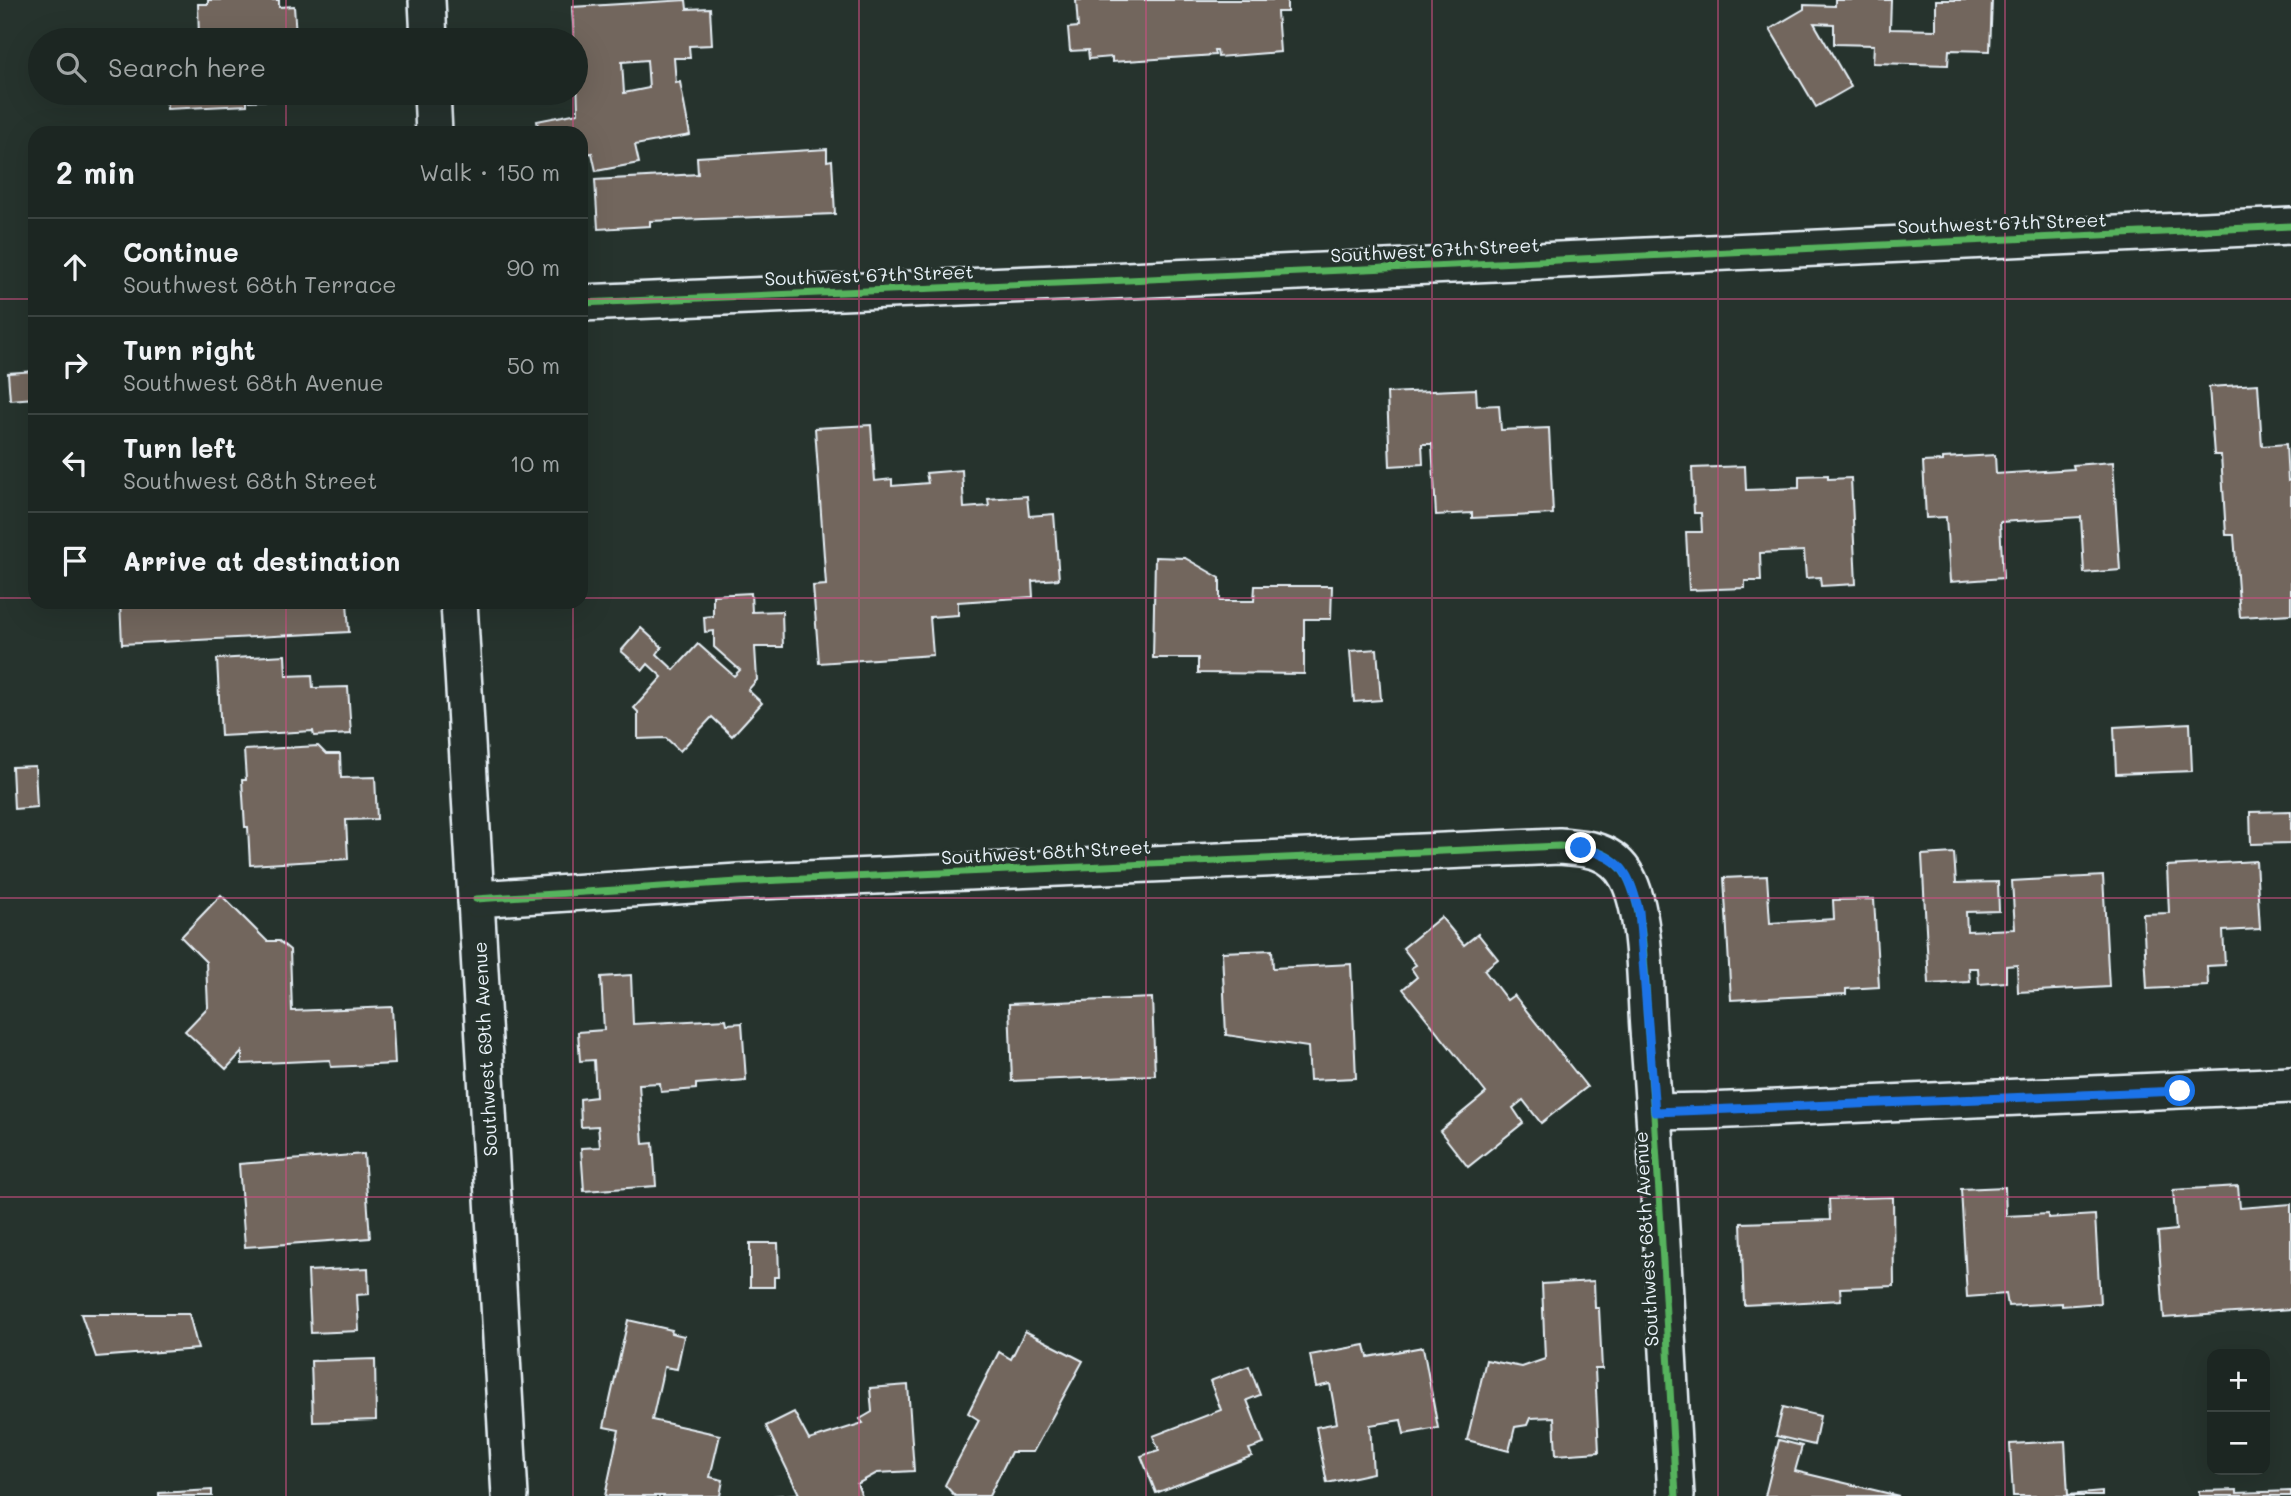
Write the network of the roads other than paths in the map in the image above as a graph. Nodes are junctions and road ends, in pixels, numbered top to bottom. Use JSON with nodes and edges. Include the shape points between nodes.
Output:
{"nodes":[{"id":1,"x":427,"y":0,"type":"edge"},
{"id":2,"x":428,"y":28,"type":"edge"},
{"id":3,"x":433,"y":105,"type":"edge"},
{"id":4,"x":434,"y":126,"type":"edge"},
{"id":5,"x":2291,"y":226,"type":"edge"},
{"id":6,"x":588,"y":303,"type":"edge"},
{"id":7,"x":459,"y":609,"type":"edge"},
{"id":8,"x":1616,"y":860,"type":"joint"},
{"id":9,"x":476,"y":899,"type":"junction"},
{"id":10,"x":2291,"y":1085,"type":"edge"},
{"id":11,"x":1655,"y":1112,"type":"junction"},
{"id":12,"x":510,"y":1496,"type":"edge"},
{"id":13,"x":1676,"y":1496,"type":"edge"}],
"edges":[{"from":1,"to":2,"type":"street"},
{"from":3,"to":4,"type":"street"},
{"from":5,"to":6,"type":"street","name":"Southwest 67th Street"},
{"from":7,"to":9,"type":"street","name":"Southwest 69th Avenue"},
{"from":8,"to":9,"type":"street","name":"Southwest 68th Street","via":[[1559,846],[738,882]]},
{"from":8,"to":11,"type":"street","name":"Southwest 68th Avenue","via":[[1628,878],[1639,911]]},
{"from":9,"to":12,"type":"street","name":"Southwest 69th Avenue"},
{"from":10,"to":11,"type":"street"},
{"from":11,"to":13,"type":"street","name":"Southwest 68th Avenue"}]}
